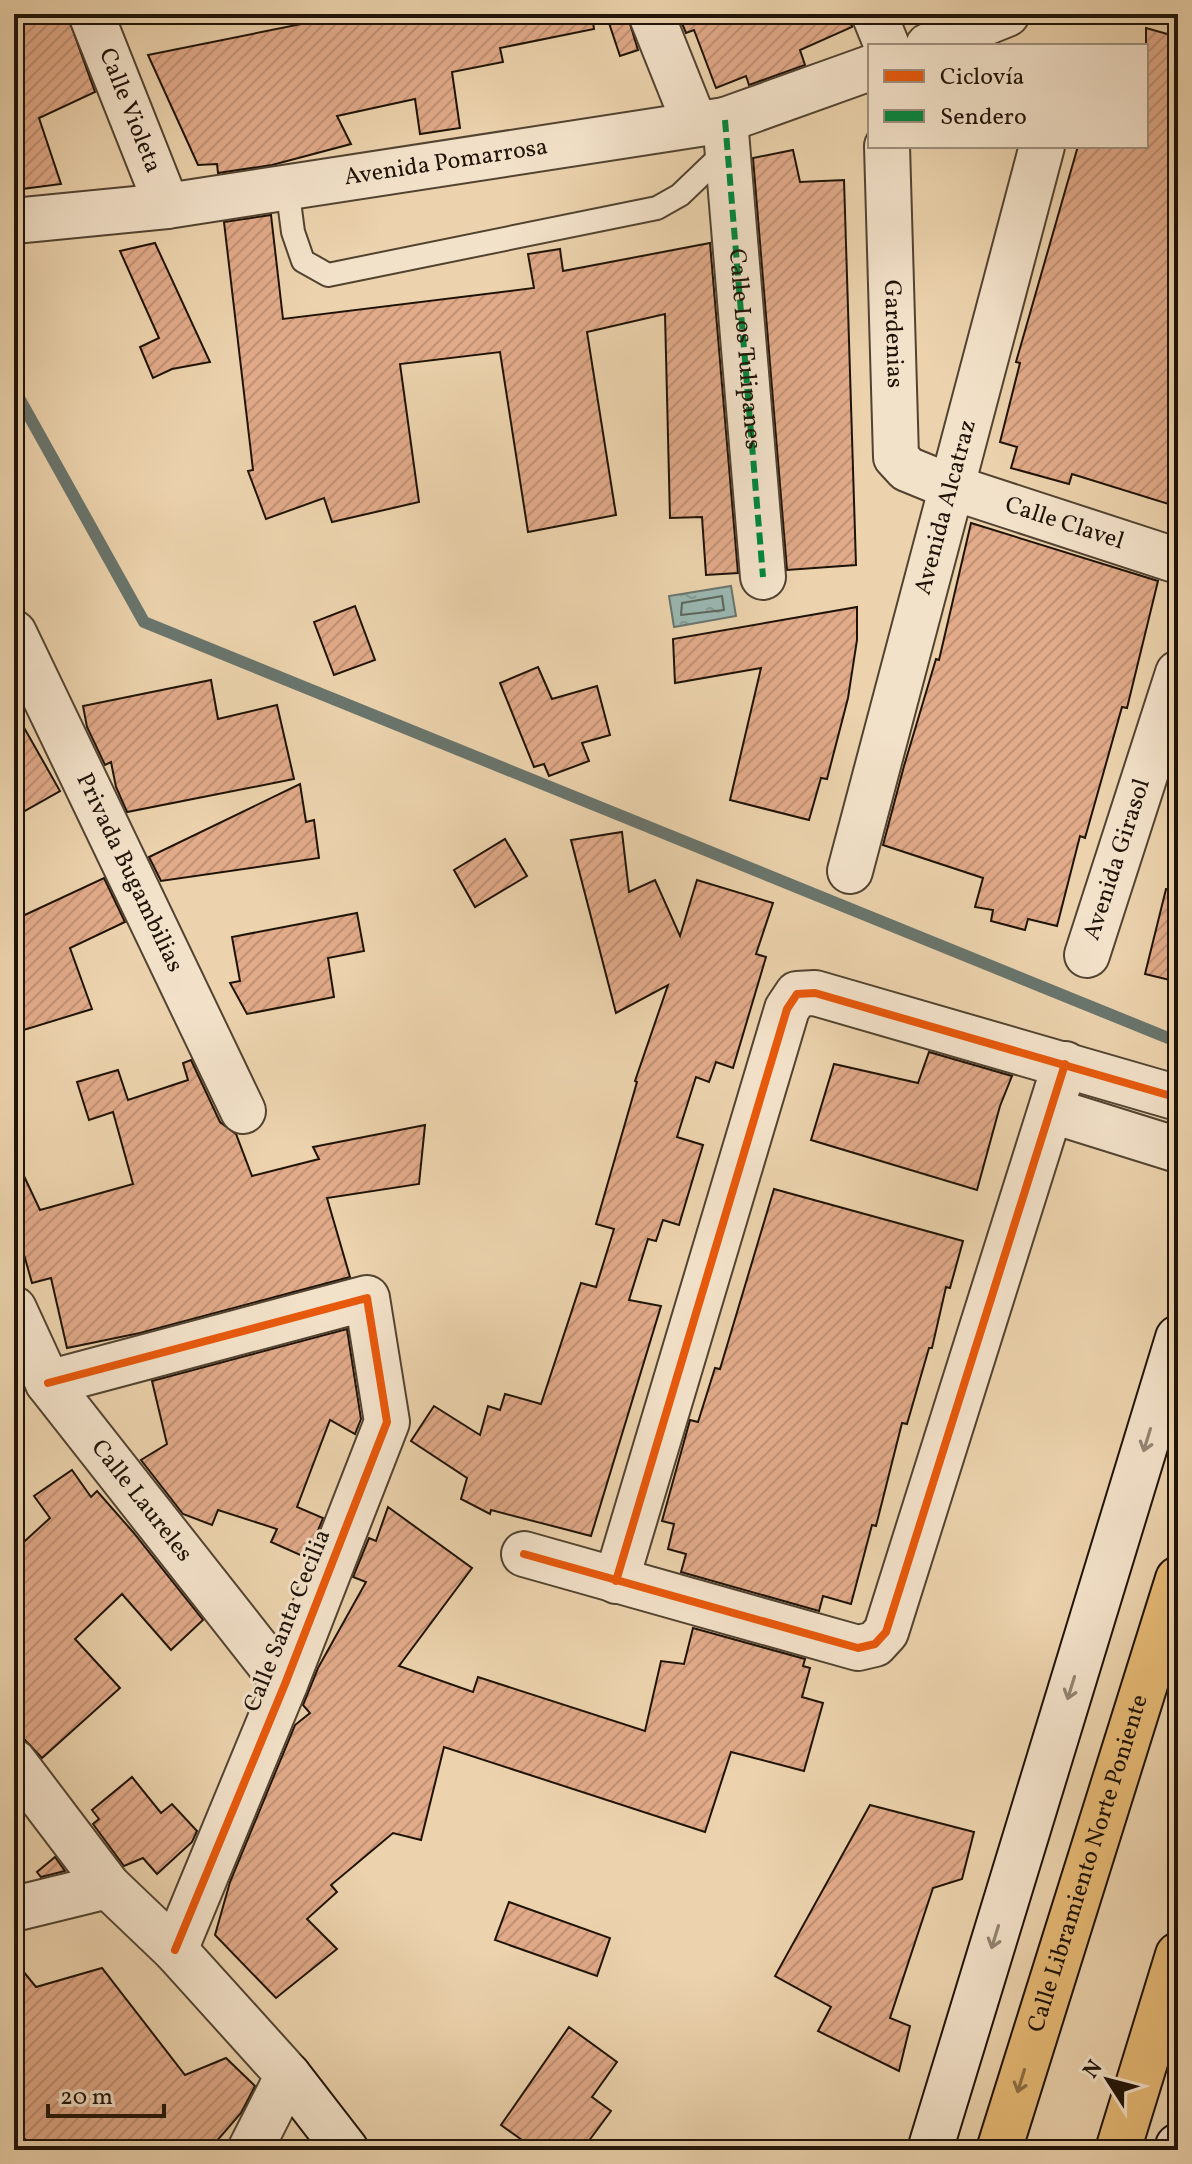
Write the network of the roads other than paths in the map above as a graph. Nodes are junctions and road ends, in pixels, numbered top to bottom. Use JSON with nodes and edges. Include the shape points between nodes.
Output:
{"nodes":[{"id":1,"x":91,"y":14,"type":"edge"},
{"id":2,"x":651,"y":14,"type":"edge"},
{"id":3,"x":874,"y":14,"type":"edge"},
{"id":4,"x":1007,"y":14,"type":"edge"},
{"id":5,"x":886,"y":44,"type":"edge"},
{"id":6,"x":933,"y":44,"type":"edge"},
{"id":7,"x":868,"y":69,"type":"edge"},
{"id":8,"x":716,"y":131,"type":"junction"},
{"id":9,"x":887,"y":148,"type":"edge"},
{"id":10,"x":1041,"y":148,"type":"edge"},
{"id":11,"x":287,"y":186,"type":"junction"},
{"id":12,"x":167,"y":206,"type":"junction"},
{"id":13,"x":14,"y":221,"type":"edge"},
{"id":14,"x":951,"y":487,"type":"junction"},
{"id":15,"x":1178,"y":561,"type":"edge"},
{"id":16,"x":763,"y":577,"type":"dead end"},
{"id":17,"x":14,"y":633,"type":"edge"},
{"id":18,"x":1178,"y":673,"type":"edge"},
{"id":19,"x":850,"y":871,"type":"dead end"},
{"id":20,"x":1087,"y":955,"type":"dead end"},
{"id":21,"x":1065,"y":1064,"type":"junction"},
{"id":22,"x":1177,"y":1097,"type":"edge"},
{"id":23,"x":243,"y":1111,"type":"dead end"},
{"id":24,"x":1053,"y":1111,"type":"junction"},
{"id":25,"x":1169,"y":1147,"type":"edge"},
{"id":26,"x":14,"y":1309,"type":"edge"},
{"id":27,"x":1178,"y":1338,"type":"edge"},
{"id":28,"x":48,"y":1383,"type":"junction"},
{"id":29,"x":524,"y":1554,"type":"dead end"},
{"id":30,"x":1178,"y":1579,"type":"edge"},
{"id":31,"x":616,"y":1581,"type":"junction"},
{"id":32,"x":285,"y":1684,"type":"junction"},
{"id":33,"x":14,"y":1762,"type":"edge"},
{"id":34,"x":108,"y":1886,"type":"junction"},
{"id":35,"x":14,"y":1909,"type":"edge"},
{"id":36,"x":175,"y":1950,"type":"junction"},
{"id":37,"x":1178,"y":1955,"type":"edge"},
{"id":38,"x":288,"y":2075,"type":"junction"},
{"id":39,"x":250,"y":2150,"type":"edge"},
{"id":40,"x":346,"y":2150,"type":"edge"},
{"id":41,"x":930,"y":2150,"type":"edge"},
{"id":42,"x":999,"y":2150,"type":"edge"},
{"id":43,"x":1118,"y":2150,"type":"edge"}],
"edges":[{"from":1,"to":12,"type":"street","name":"Calle Violeta"},
{"from":2,"to":8,"type":"street","name":"Calle Los Tulipanes"},
{"from":3,"to":5,"type":"street"},
{"from":4,"to":6,"type":"street"},
{"from":7,"to":8,"type":"street","name":"Avenida Pomarrosa"},
{"from":8,"to":11,"type":"street","name":"Avenida Pomarrosa"},
{"from":8,"to":11,"type":"lane","via":[[680,195],[657,208],[328,275],[303,261]]},
{"from":8,"to":16,"type":"street","name":"Calle Los Tulipanes"},
{"from":9,"to":14,"type":"street","name":"Gardenias","via":[[896,457],[907,469]]},
{"from":10,"to":14,"type":"street","name":"Avenida Alcatraz"},
{"from":11,"to":12,"type":"street","name":"Avenida Pomarrosa"},
{"from":12,"to":13,"type":"street","name":"Avenida Pomarrosa"},
{"from":14,"to":15,"type":"street","name":"Calle Clavel"},
{"from":14,"to":19,"type":"street","name":"Avenida Alcatraz"},
{"from":17,"to":23,"type":"street","name":"Privada Bugambilias"},
{"from":18,"to":20,"type":"street","name":"Avenida Girasol"},
{"from":21,"to":22,"type":"street"},
{"from":21,"to":24,"type":"street"},
{"from":21,"to":31,"type":"street","via":[[815,993],[797,994],[787,1009]]},
{"from":22,"to":25,"type":"street"},
{"from":24,"to":25,"type":"street"},
{"from":24,"to":31,"type":"street","via":[[886,1632],[875,1644],[858,1648]]},
{"from":26,"to":28,"type":"street","name":"Calle Laureles"},
{"from":27,"to":41,"type":"street","one_way":true},
{"from":28,"to":32,"type":"street","name":"Calle Laureles"},
{"from":28,"to":32,"type":"street","name":"Calle Santa Cecilia","via":[[367,1298],[387,1422]]},
{"from":29,"to":31,"type":"street"},
{"from":30,"to":42,"type":"highway","name":"Calle Libramiento Norte Poniente","one_way":true},
{"from":32,"to":36,"type":"street","name":"Calle Santa Cecilia"},
{"from":33,"to":34,"type":"street"},
{"from":34,"to":35,"type":"street"},
{"from":34,"to":36,"type":"street"},
{"from":36,"to":38,"type":"street"},
{"from":37,"to":43,"type":"highway"},
{"from":38,"to":39,"type":"street"},
{"from":38,"to":40,"type":"street"}]}
